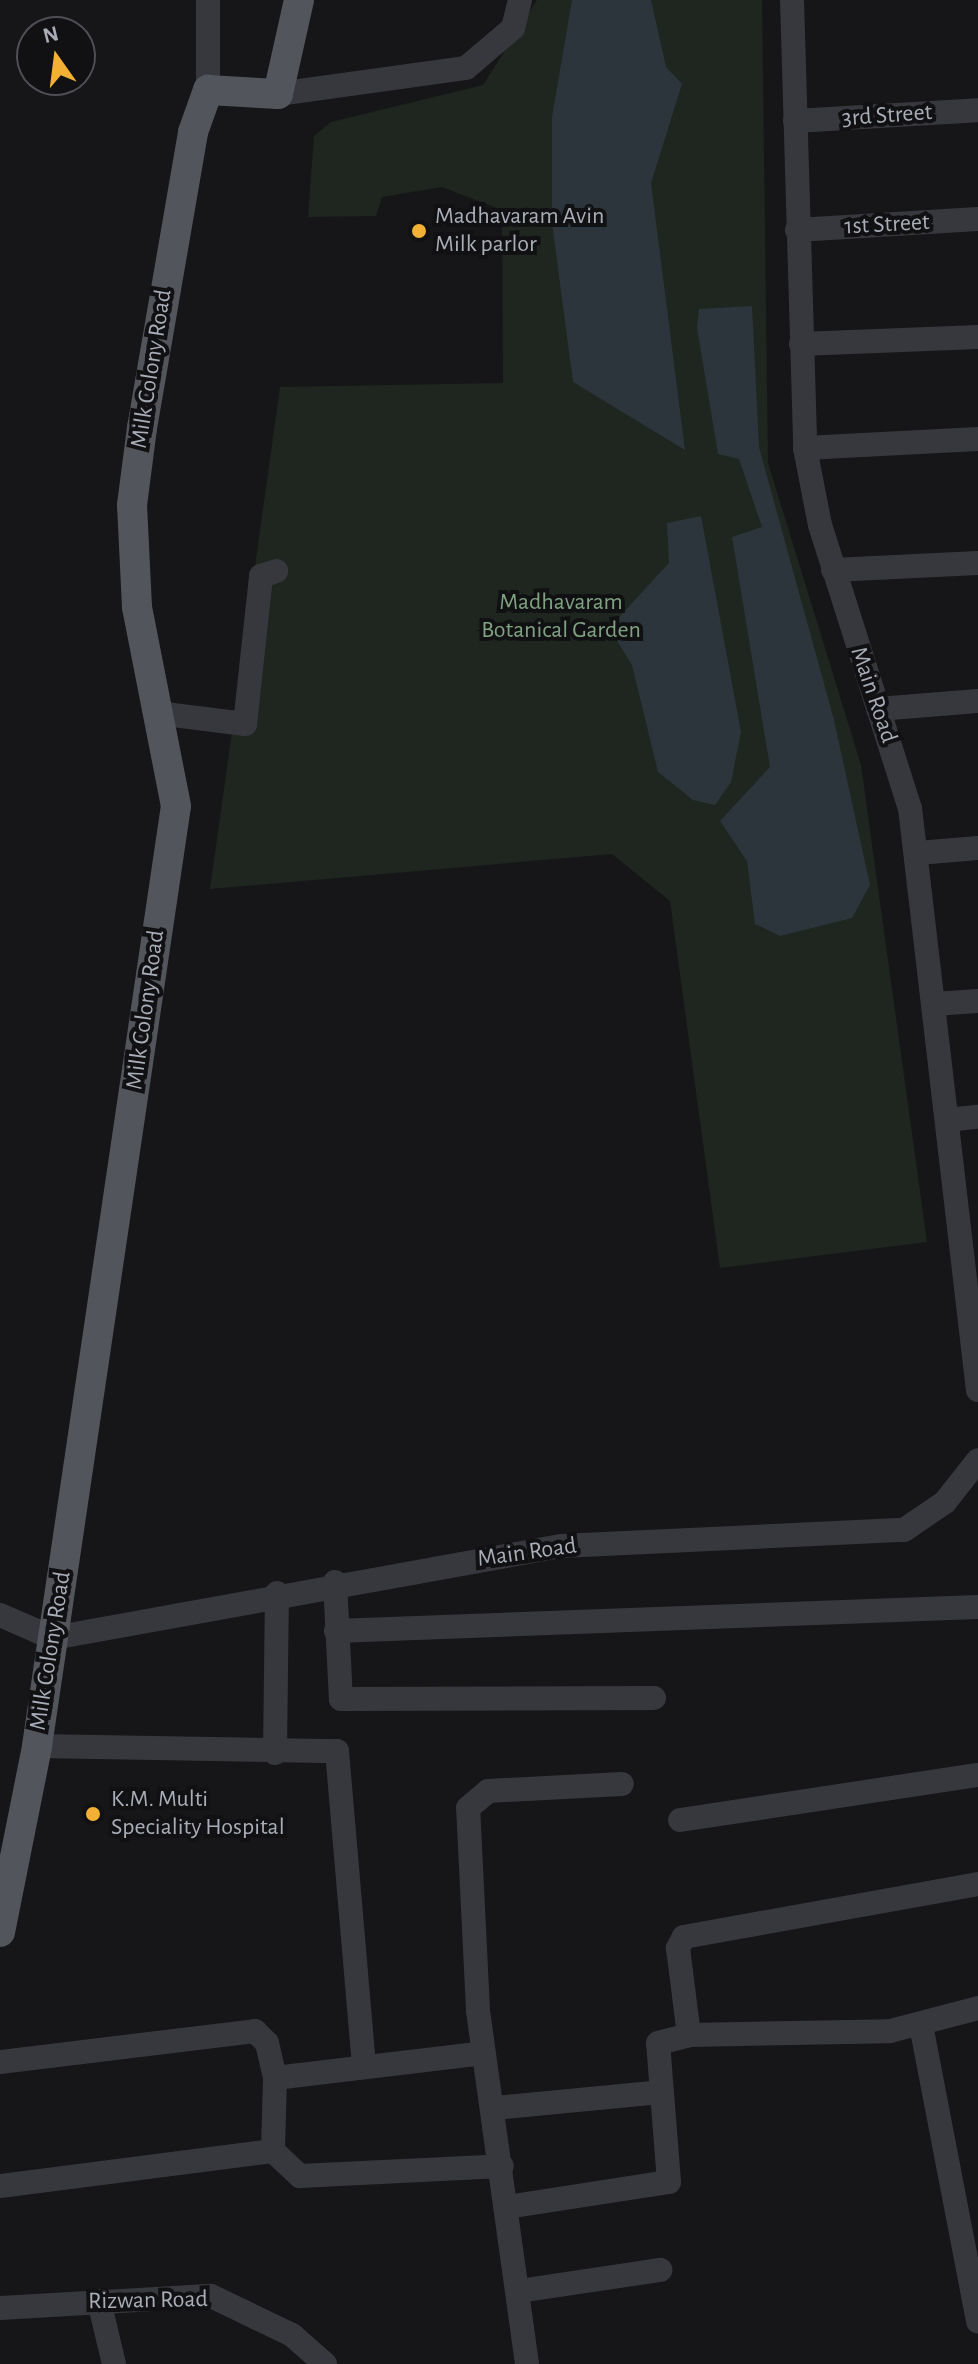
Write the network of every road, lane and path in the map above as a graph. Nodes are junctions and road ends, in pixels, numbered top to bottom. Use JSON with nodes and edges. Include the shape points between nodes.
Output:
{"nodes":[{"id":1,"x":208,"y":0,"type":"edge"},
{"id":2,"x":299,"y":0,"type":"edge"},
{"id":3,"x":520,"y":0,"type":"edge"},
{"id":4,"x":792,"y":0,"type":"edge"},
{"id":5,"x":808,"y":0,"type":"edge"},
{"id":6,"x":208,"y":90,"type":"junction"},
{"id":7,"x":278,"y":94,"type":"junction"},
{"id":8,"x":978,"y":110,"type":"edge"},
{"id":9,"x":795,"y":121,"type":"junction"},
{"id":10,"x":978,"y":219,"type":"edge"},
{"id":11,"x":797,"y":230,"type":"junction"},
{"id":12,"x":978,"y":337,"type":"edge"},
{"id":13,"x":801,"y":344,"type":"junction"},
{"id":14,"x":978,"y":439,"type":"edge"},
{"id":15,"x":805,"y":448,"type":"junction"},
{"id":16,"x":978,"y":563,"type":"edge"},
{"id":17,"x":833,"y":570,"type":"junction"},
{"id":18,"x":276,"y":571,"type":"dead end"},
{"id":19,"x":978,"y":701,"type":"edge"},
{"id":20,"x":878,"y":709,"type":"junction"},
{"id":21,"x":157,"y":713,"type":"junction"},
{"id":22,"x":978,"y":848,"type":"edge"},
{"id":23,"x":918,"y":853,"type":"junction"},
{"id":24,"x":978,"y":1001,"type":"edge"},
{"id":25,"x":934,"y":1004,"type":"junction"},
{"id":26,"x":978,"y":1117,"type":"edge"},
{"id":27,"x":947,"y":1120,"type":"junction"},
{"id":28,"x":968,"y":1232,"type":"edge"},
{"id":29,"x":976,"y":1353,"type":"edge"},
{"id":30,"x":978,"y":1390,"type":"edge"},
{"id":31,"x":978,"y":1460,"type":"edge"},
{"id":32,"x":335,"y":1582,"type":"junction"},
{"id":33,"x":277,"y":1593,"type":"junction"},
{"id":34,"x":978,"y":1607,"type":"edge"},
{"id":35,"x":0,"y":1615,"type":"edge"},
{"id":36,"x":336,"y":1631,"type":"junction"},
{"id":37,"x":53,"y":1638,"type":"junction"},
{"id":38,"x":654,"y":1698,"type":"dead end"},
{"id":39,"x":37,"y":1746,"type":"junction"},
{"id":40,"x":275,"y":1753,"type":"junction"},
{"id":41,"x":978,"y":1775,"type":"edge"},
{"id":42,"x":622,"y":1784,"type":"dead end"},
{"id":43,"x":680,"y":1820,"type":"dead end"},
{"id":44,"x":3,"y":1875,"type":"edge"},
{"id":45,"x":978,"y":1884,"type":"edge"},
{"id":46,"x":0,"y":1924,"type":"edge"},
{"id":47,"x":978,"y":2008,"type":"edge"},
{"id":48,"x":921,"y":2025,"type":"junction"},
{"id":49,"x":689,"y":2035,"type":"junction"},
{"id":50,"x":484,"y":2053,"type":"junction"},
{"id":51,"x":0,"y":2062,"type":"edge"},
{"id":52,"x":364,"y":2066,"type":"junction"},
{"id":53,"x":275,"y":2078,"type":"junction"},
{"id":54,"x":660,"y":2092,"type":"junction"},
{"id":55,"x":495,"y":2108,"type":"junction"},
{"id":56,"x":273,"y":2151,"type":"junction"},
{"id":57,"x":502,"y":2166,"type":"junction"},
{"id":58,"x":0,"y":2186,"type":"edge"},
{"id":59,"x":507,"y":2207,"type":"junction"},
{"id":60,"x":968,"y":2212,"type":"edge"},
{"id":61,"x":660,"y":2270,"type":"dead end"},
{"id":62,"x":519,"y":2291,"type":"junction"},
{"id":63,"x":99,"y":2301,"type":"junction"},
{"id":64,"x":0,"y":2308,"type":"edge"},
{"id":65,"x":978,"y":2322,"type":"edge"},
{"id":66,"x":114,"y":2364,"type":"edge"},
{"id":67,"x":325,"y":2364,"type":"edge"},
{"id":68,"x":527,"y":2364,"type":"edge"}],
"edges":[{"from":1,"to":6,"type":"street"},
{"from":2,"to":7,"type":"main road"},
{"from":3,"to":7,"type":"street","via":[[513,28],[466,68]]},
{"from":4,"to":5,"type":"street"},
{"from":4,"to":9,"type":"street","name":"Main Road"},
{"from":6,"to":7,"type":"main road"},
{"from":6,"to":21,"type":"main road","name":"Milk Colony Road","via":[[190,146],[132,505],[137,607]]},
{"from":8,"to":9,"type":"street","name":"3rd Street"},
{"from":9,"to":11,"type":"street","name":"Main Road"},
{"from":10,"to":11,"type":"street","name":"1st Street"},
{"from":11,"to":13,"type":"street","name":"Main Road"},
{"from":12,"to":13,"type":"street"},
{"from":13,"to":15,"type":"street","name":"Main Road"},
{"from":14,"to":15,"type":"street"},
{"from":15,"to":17,"type":"street","name":"Main Road"},
{"from":16,"to":17,"type":"street"},
{"from":17,"to":20,"type":"street","name":"Main Road"},
{"from":18,"to":21,"type":"street","via":[[261,576],[245,724]]},
{"from":19,"to":20,"type":"street"},
{"from":20,"to":23,"type":"street","name":"Main Road"},
{"from":21,"to":37,"type":"main road","name":"Milk Colony Road","via":[[176,806]]},
{"from":22,"to":23,"type":"street"},
{"from":23,"to":25,"type":"street","name":"Main Road"},
{"from":24,"to":25,"type":"street"},
{"from":25,"to":27,"type":"street","name":"Main Road"},
{"from":26,"to":27,"type":"street"},
{"from":27,"to":28,"type":"street","name":"Main Road"},
{"from":28,"to":29,"type":"street","name":"Main Road"},
{"from":29,"to":30,"type":"street","name":"Main Road"},
{"from":31,"to":32,"type":"street","name":"Main Road","via":[[945,1502],[904,1530],[561,1546]]},
{"from":32,"to":33,"type":"street","name":"Main Road"},
{"from":32,"to":36,"type":"street"},
{"from":33,"to":37,"type":"street","name":"Main Road"},
{"from":33,"to":40,"type":"street"},
{"from":34,"to":36,"type":"street"},
{"from":35,"to":37,"type":"street"},
{"from":36,"to":38,"type":"street","via":[[341,1699]]},
{"from":37,"to":39,"type":"main road","name":"Milk Colony Road"},
{"from":39,"to":40,"type":"street"},
{"from":39,"to":44,"type":"main road","name":"Milk Colony Road"},
{"from":40,"to":52,"type":"street","via":[[341,1754]]},
{"from":41,"to":43,"type":"street"},
{"from":42,"to":50,"type":"street","via":[[488,1791],[470,1801]]},
{"from":44,"to":46,"type":"main road","name":"Milk Colony Road"},
{"from":45,"to":49,"type":"street","via":[[684,1937],[678,1948]]},
{"from":47,"to":48,"type":"street"},
{"from":48,"to":49,"type":"street","via":[[818,2037]]},
{"from":48,"to":60,"type":"street"},
{"from":49,"to":54,"type":"street","via":[[658,2042]]},
{"from":50,"to":52,"type":"street"},
{"from":50,"to":55,"type":"street"},
{"from":51,"to":53,"type":"street","via":[[255,2031],[267,2043]]},
{"from":52,"to":53,"type":"street"},
{"from":53,"to":56,"type":"street"},
{"from":54,"to":55,"type":"street"},
{"from":54,"to":59,"type":"street","via":[[670,2178],[665,2185]]},
{"from":55,"to":57,"type":"street"},
{"from":56,"to":57,"type":"street","via":[[300,2176]]},
{"from":56,"to":58,"type":"street"},
{"from":57,"to":59,"type":"street"},
{"from":59,"to":62,"type":"street"},
{"from":60,"to":65,"type":"street"},
{"from":61,"to":62,"type":"street"},
{"from":62,"to":68,"type":"street"},
{"from":63,"to":64,"type":"street","name":"Rizwan Road"},
{"from":63,"to":66,"type":"street"},
{"from":63,"to":67,"type":"street","name":"Rizwan Road","via":[[211,2296],[292,2335]]}]}
